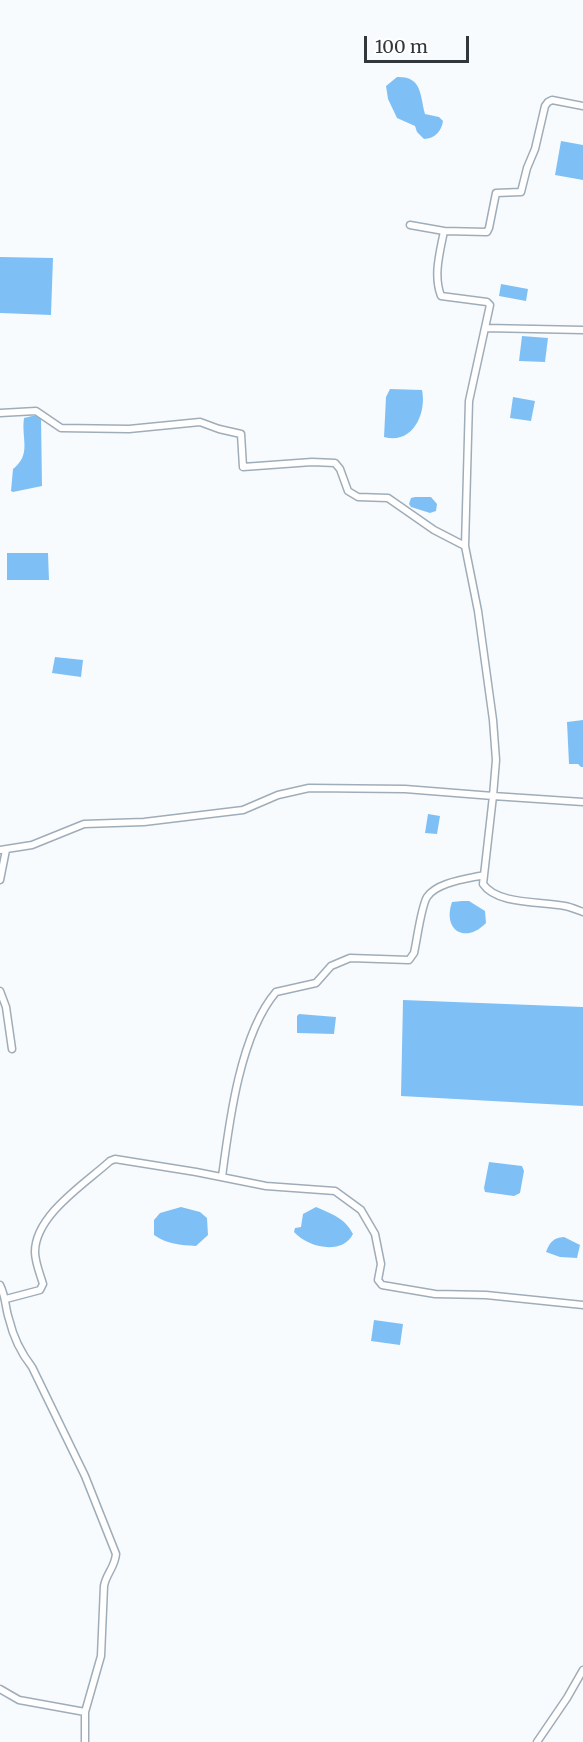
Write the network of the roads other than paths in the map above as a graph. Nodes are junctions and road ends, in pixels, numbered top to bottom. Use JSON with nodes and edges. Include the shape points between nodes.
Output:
{"nodes":[{"id":1,"x":583,"y":106,"type":"edge"},
{"id":2,"x":410,"y":225,"type":"dead end"},
{"id":3,"x":444,"y":231,"type":"junction"},
{"id":4,"x":485,"y":328,"type":"junction"},
{"id":5,"x":583,"y":330,"type":"edge"},
{"id":6,"x":0,"y":413,"type":"edge"},
{"id":7,"x":465,"y":546,"type":"junction"},
{"id":8,"x":493,"y":796,"type":"junction"},
{"id":9,"x":583,"y":802,"type":"edge"},
{"id":10,"x":3,"y":850,"type":"edge"},
{"id":11,"x":484,"y":875,"type":"junction"},
{"id":12,"x":0,"y":880,"type":"edge"},
{"id":13,"x":583,"y":912,"type":"edge"},
{"id":14,"x":0,"y":992,"type":"edge"},
{"id":15,"x":12,"y":1049,"type":"dead end"},
{"id":16,"x":222,"y":1177,"type":"junction"},
{"id":17,"x":0,"y":1285,"type":"edge"},
{"id":18,"x":6,"y":1299,"type":"junction"},
{"id":19,"x":583,"y":1305,"type":"edge"},
{"id":20,"x":583,"y":1670,"type":"edge"},
{"id":21,"x":0,"y":1689,"type":"edge"},
{"id":22,"x":85,"y":1712,"type":"junction"},
{"id":23,"x":85,"y":1742,"type":"edge"},
{"id":24,"x":537,"y":1742,"type":"edge"}],
"edges":[{"from":1,"to":3,"type":"street","via":[[548,102],[521,192],[496,193],[487,232]]},
{"from":2,"to":3,"type":"street"},
{"from":3,"to":4,"type":"street","via":[[438,267],[439,293],[443,297],[487,302],[490,309]]},
{"from":4,"to":5,"type":"street"},
{"from":4,"to":7,"type":"street","via":[[468,402]]},
{"from":6,"to":7,"type":"street","via":[[36,411],[61,428],[129,429],[200,422],[236,432],[241,434],[243,466],[335,463],[348,491],[358,497],[388,498],[434,531]]},
{"from":7,"to":8,"type":"street","via":[[493,720]]},
{"from":8,"to":9,"type":"street"},
{"from":8,"to":10,"type":"street","via":[[405,789],[309,788],[278,795],[243,810],[144,822],[84,824],[32,845]]},
{"from":8,"to":11,"type":"street"},
{"from":10,"to":12,"type":"street"},
{"from":11,"to":13,"type":"street","via":[[483,884],[496,895]]},
{"from":11,"to":16,"type":"street","via":[[440,887],[426,899],[409,960],[350,958],[332,966],[316,983],[276,992],[244,1060]]},
{"from":14,"to":15,"type":"street"},
{"from":16,"to":18,"type":"street","via":[[110,1161],[76,1188],[43,1225],[35,1252],[42,1288]]},
{"from":16,"to":19,"type":"street","via":[[342,1195],[361,1210],[375,1233],[381,1264],[378,1280],[382,1285],[435,1294]]},
{"from":17,"to":18,"type":"street"},
{"from":18,"to":22,"type":"street","via":[[14,1336],[85,1476],[116,1554],[104,1586],[101,1656]]},
{"from":20,"to":24,"type":"street"},
{"from":21,"to":22,"type":"street","via":[[19,1700]]},
{"from":22,"to":23,"type":"street"}]}
